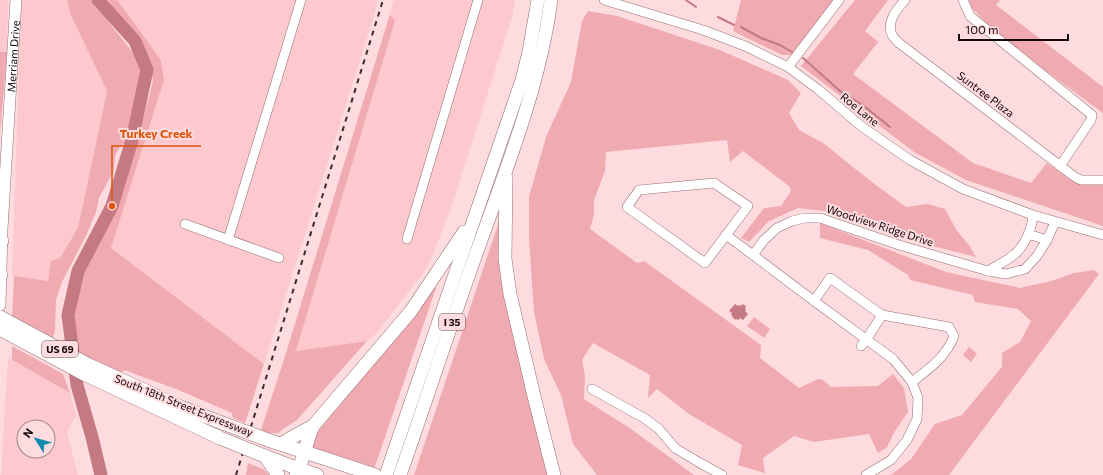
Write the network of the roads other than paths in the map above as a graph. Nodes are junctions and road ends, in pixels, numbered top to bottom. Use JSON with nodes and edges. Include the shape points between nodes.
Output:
{"nodes":[{"id":1,"x":16,"y":0,"type":"edge"},
{"id":2,"x":301,"y":0,"type":"edge"},
{"id":3,"x":478,"y":0,"type":"edge"},
{"id":4,"x":538,"y":0,"type":"edge"},
{"id":5,"x":552,"y":0,"type":"edge"},
{"id":6,"x":604,"y":0,"type":"edge"},
{"id":7,"x":839,"y":0,"type":"edge"},
{"id":8,"x":905,"y":0,"type":"edge"},
{"id":9,"x":963,"y":0,"type":"edge"},
{"id":10,"x":788,"y":67,"type":"junction"},
{"id":11,"x":1060,"y":166,"type":"junction"},
{"id":12,"x":506,"y":169,"type":"junction"},
{"id":13,"x":1103,"y":180,"type":"edge"},
{"id":14,"x":475,"y":215,"type":"junction"},
{"id":15,"x":1033,"y":215,"type":"junction"},
{"id":16,"x":1055,"y":222,"type":"junction"},
{"id":17,"x":185,"y":224,"type":"dead end"},
{"id":18,"x":1028,"y":234,"type":"junction"},
{"id":19,"x":726,"y":235,"type":"junction"},
{"id":20,"x":1103,"y":235,"type":"edge"},
{"id":21,"x":407,"y":239,"type":"dead end"},
{"id":22,"x":228,"y":240,"type":"junction"},
{"id":23,"x":1047,"y":240,"type":"junction"},
{"id":24,"x":1,"y":242,"type":"edge"},
{"id":25,"x":753,"y":255,"type":"junction"},
{"id":26,"x":279,"y":258,"type":"dead end"},
{"id":27,"x":988,"y":270,"type":"junction"},
{"id":28,"x":1,"y":275,"type":"edge"},
{"id":29,"x":814,"y":301,"type":"junction"},
{"id":30,"x":0,"y":304,"type":"edge"},
{"id":31,"x":882,"y":315,"type":"junction"},
{"id":32,"x":0,"y":317,"type":"edge"},
{"id":33,"x":0,"y":329,"type":"edge"},
{"id":34,"x":863,"y":343,"type":"junction"},
{"id":35,"x":912,"y":382,"type":"junction"},
{"id":36,"x":119,"y":385,"type":"junction"},
{"id":37,"x":592,"y":389,"type":"dead end"},
{"id":38,"x":313,"y":426,"type":"junction"},
{"id":39,"x":281,"y":444,"type":"junction"},
{"id":40,"x":304,"y":452,"type":"junction"},
{"id":41,"x":263,"y":456,"type":"junction"},
{"id":42,"x":298,"y":472,"type":"edge"},
{"id":43,"x":555,"y":473,"type":"edge"},
{"id":44,"x":278,"y":475,"type":"edge"},
{"id":45,"x":317,"y":475,"type":"edge"},
{"id":46,"x":375,"y":475,"type":"edge"},
{"id":47,"x":386,"y":475,"type":"edge"},
{"id":48,"x":400,"y":475,"type":"edge"},
{"id":49,"x":722,"y":475,"type":"edge"},
{"id":50,"x":866,"y":475,"type":"edge"}],
"edges":[{"from":1,"to":24,"type":"main road","name":"Merriam Drive"},
{"from":2,"to":22,"type":"street"},
{"from":3,"to":21,"type":"street"},
{"from":4,"to":14,"type":"highway","number":"I 35","via":[[522,80]]},
{"from":5,"to":12,"type":"highway","number":"I 35","via":[[531,94]]},
{"from":6,"to":10,"type":"street","name":"Roe Lane","via":[[703,30],[745,46]]},
{"from":7,"to":10,"type":"street"},
{"from":8,"to":11,"type":"street","name":"Suntree Plaza","via":[[894,15],[890,26],[892,35],[898,43]]},
{"from":9,"to":11,"type":"street","via":[[970,16],[1092,115]]},
{"from":10,"to":15,"type":"street","name":"Roe Lane","via":[[861,126],[910,160],[963,189]]},
{"from":11,"to":13,"type":"street","name":"Suntree Plaza","via":[[1081,180]]},
{"from":12,"to":43,"type":"highway","via":[[507,279]]},
{"from":12,"to":48,"type":"highway","number":"I 35"},
{"from":14,"to":38,"type":"highway","via":[[411,311]]},
{"from":14,"to":47,"type":"highway","number":"I 35"},
{"from":15,"to":16,"type":"street","name":"Roe Lane"},
{"from":15,"to":18,"type":"street"},
{"from":16,"to":20,"type":"street","name":"Roe Lane"},
{"from":16,"to":23,"type":"street","name":"Woodview Ridge Drive"},
{"from":17,"to":22,"type":"street"},
{"from":18,"to":23,"type":"street"},
{"from":18,"to":27,"type":"street","via":[[1014,254]]},
{"from":19,"to":19,"type":"street","via":[[748,206],[714,183],[639,190],[627,207],[706,262]]},
{"from":19,"to":25,"type":"street"},
{"from":22,"to":26,"type":"street"},
{"from":23,"to":27,"type":"street","name":"Woodview Ridge Drive","via":[[1025,269],[1006,274]]},
{"from":24,"to":28,"type":"main road","name":"Merriam Drive"},
{"from":25,"to":27,"type":"street","name":"Woodview Ridge Drive","via":[[777,228],[792,221],[820,218],[899,245]]},
{"from":25,"to":29,"type":"street"},
{"from":28,"to":30,"type":"main road","name":"Merriam Drive"},
{"from":29,"to":31,"type":"street","via":[[830,278]]},
{"from":29,"to":34,"type":"street"},
{"from":31,"to":34,"type":"street"},
{"from":31,"to":35,"type":"street","via":[[949,327],[954,336],[936,364]]},
{"from":32,"to":36,"type":"highway","name":"South 18th Street Expressway","number":"US 69","via":[[89,365]]},
{"from":33,"to":36,"type":"highway","name":"South 18th Street Expressway","number":"US 69","via":[[82,373]]},
{"from":34,"to":35,"type":"street","via":[[894,359]]},
{"from":35,"to":50,"type":"street","via":[[918,398],[917,419],[907,440],[890,460]]},
{"from":36,"to":39,"type":"highway","name":"South 18th Street Expressway","number":"US 69","bridge":true},
{"from":36,"to":41,"type":"highway","name":"South 18th Street Expressway","number":"US 69","bridge":true,"via":[[220,438]]},
{"from":37,"to":49,"type":"street","via":[[644,418],[658,428],[675,448]]},
{"from":38,"to":39,"type":"highway"},
{"from":38,"to":40,"type":"highway"},
{"from":39,"to":40,"type":"highway","name":"South 18th Street Expressway","number":"US 69"},
{"from":40,"to":42,"type":"highway"},
{"from":40,"to":46,"type":"highway","name":"South 18th Street Expressway","number":"US 69"},
{"from":41,"to":42,"type":"highway","name":"South 18th Street Expressway"},
{"from":41,"to":44,"type":"highway"},
{"from":42,"to":45,"type":"highway","name":"South 18th Street Expressway"}]}
